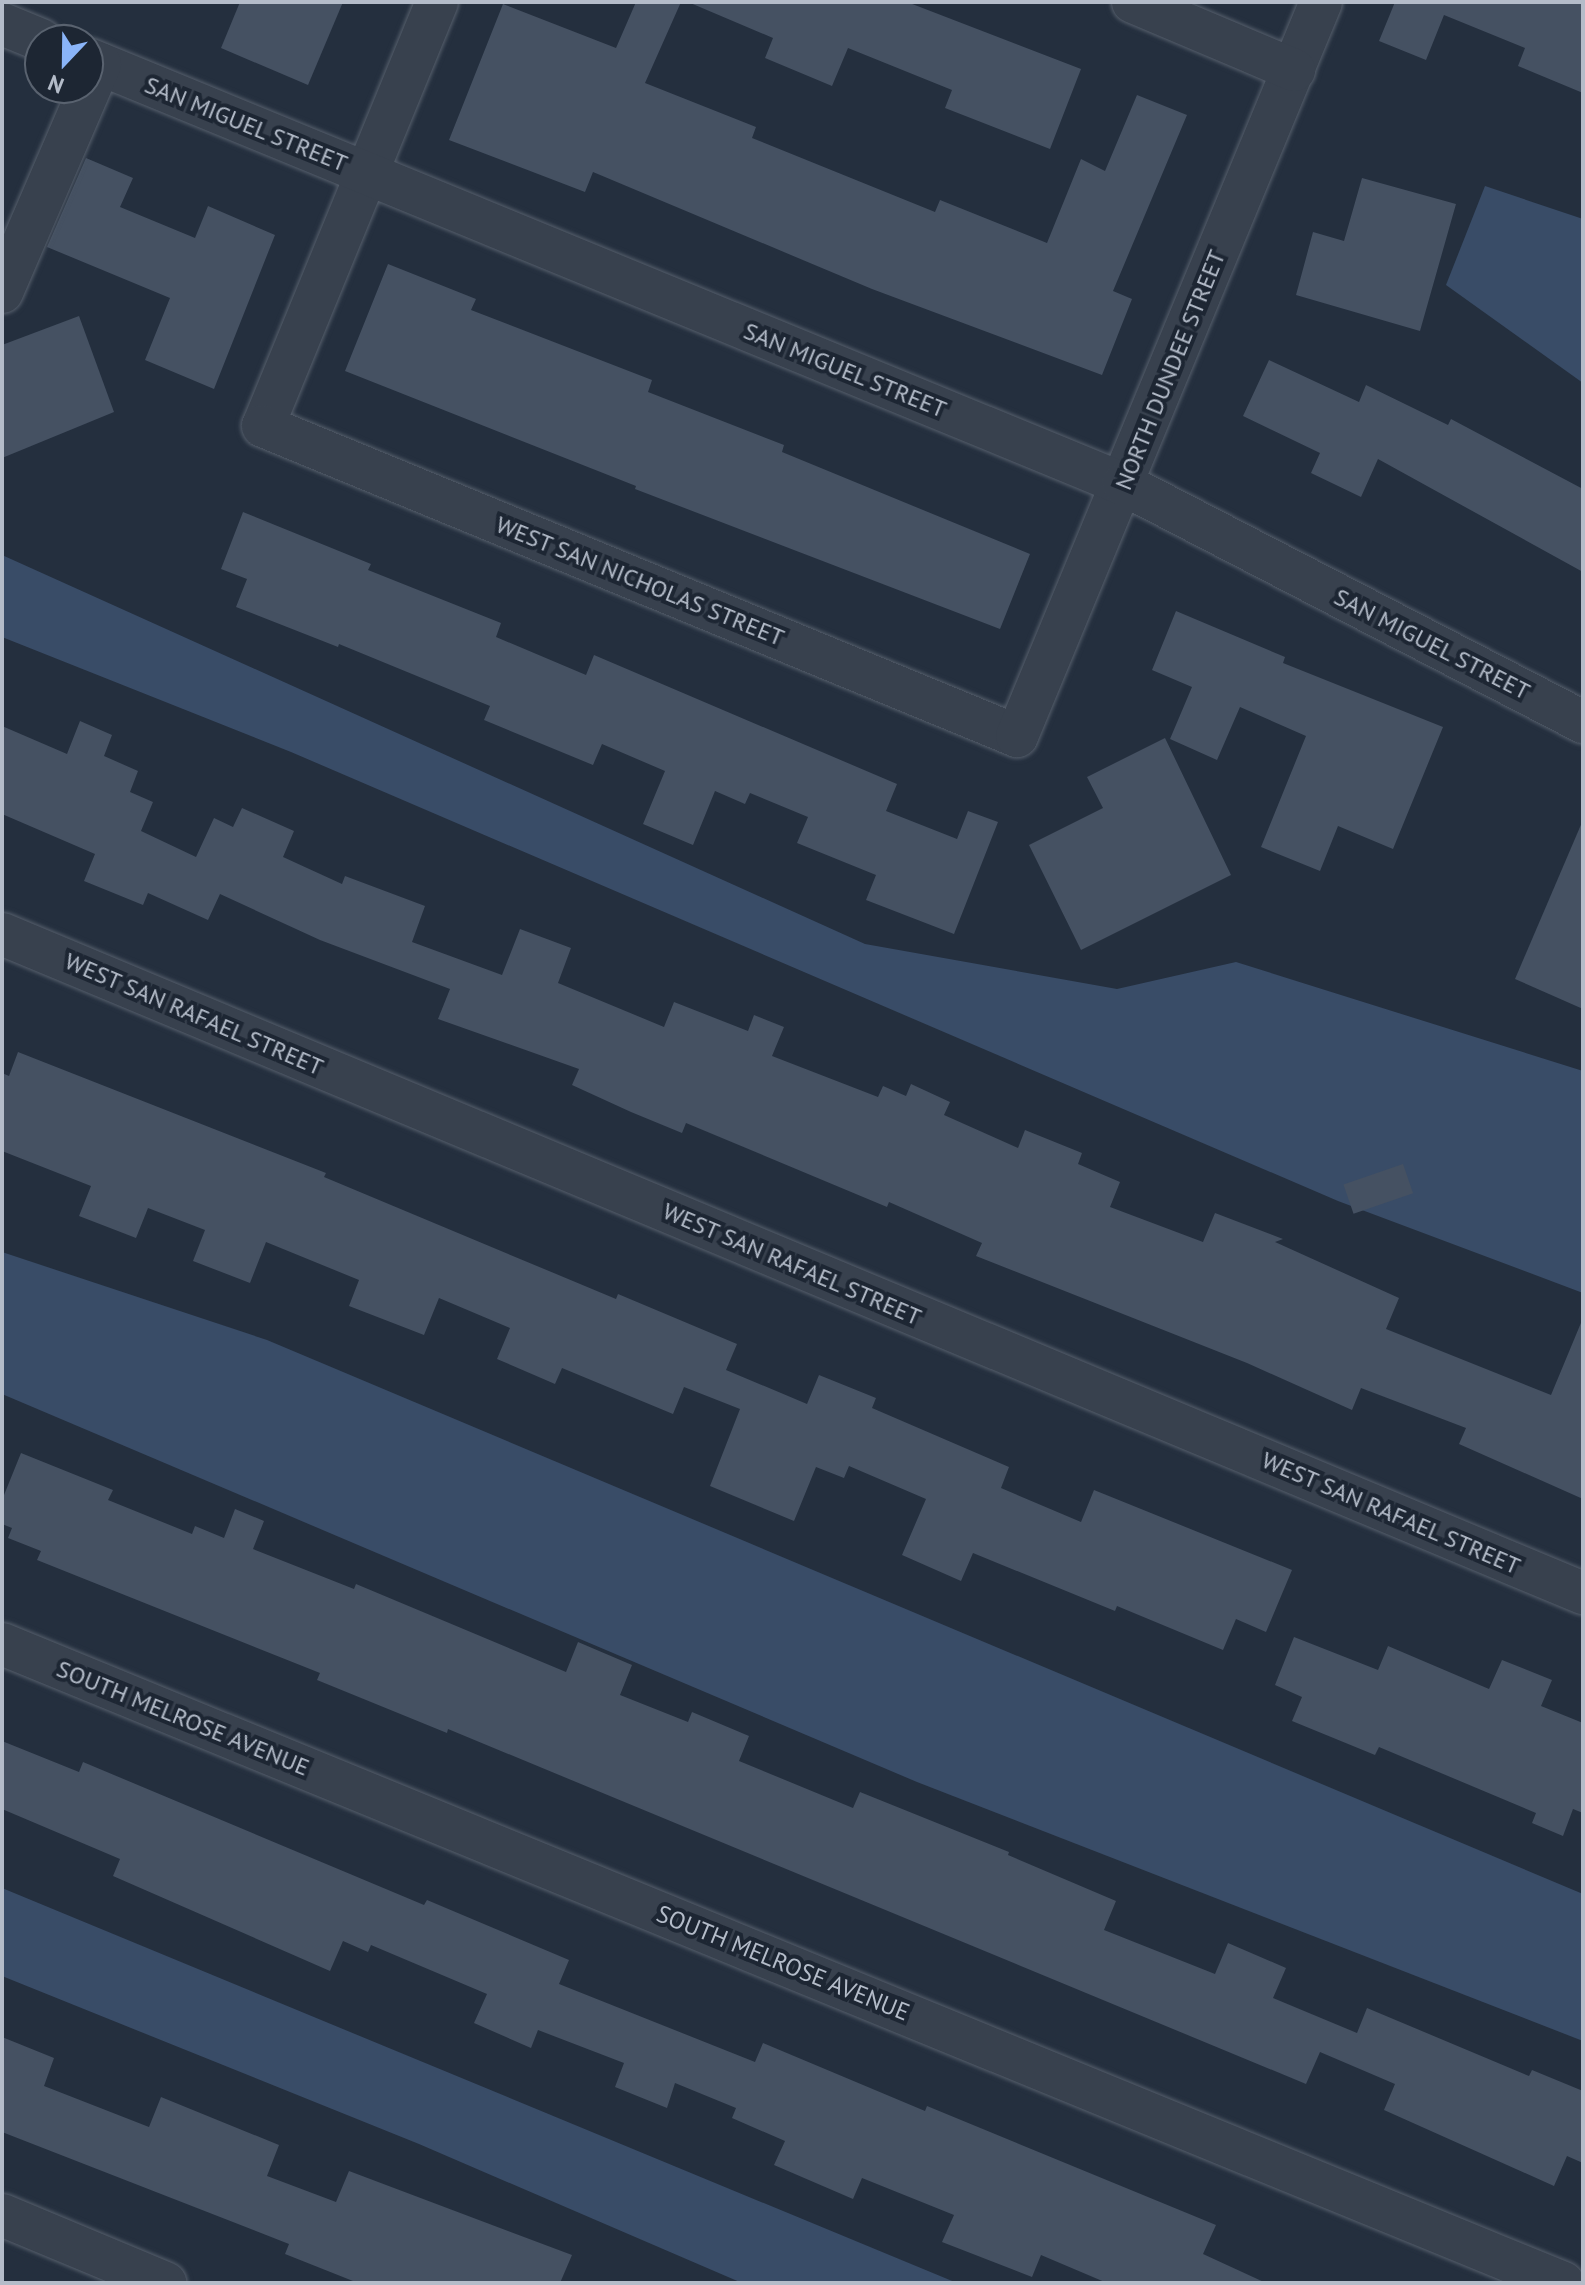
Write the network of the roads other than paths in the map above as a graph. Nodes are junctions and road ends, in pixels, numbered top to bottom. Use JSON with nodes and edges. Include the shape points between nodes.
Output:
{"nodes":[{"id":1,"x":437,"y":2,"type":"edge"},
{"id":2,"x":1133,"y":2,"type":"edge"},
{"id":3,"x":1321,"y":2,"type":"edge"},
{"id":4,"x":2,"y":24,"type":"edge"},
{"id":5,"x":24,"y":33,"type":"edge"},
{"id":6,"x":104,"y":66,"type":"edge"},
{"id":7,"x":1294,"y":70,"type":"junction"},
{"id":8,"x":77,"y":104,"type":"edge"},
{"id":9,"x":365,"y":174,"type":"junction"},
{"id":10,"x":2,"y":292,"type":"edge"},
{"id":11,"x":1123,"y":484,"type":"junction"},
{"id":12,"x":1583,"y":722,"type":"edge"},
{"id":13,"x":1017,"y":736,"type":"joint"},
{"id":14,"x":2,"y":934,"type":"edge"},
{"id":15,"x":1583,"y":1593,"type":"edge"},
{"id":16,"x":2,"y":1644,"type":"edge"},
{"id":17,"x":2,"y":2215,"type":"edge"},
{"id":18,"x":165,"y":2283,"type":"edge"},
{"id":19,"x":1563,"y":2283,"type":"edge"}],
"edges":[{"from":1,"to":9,"type":"street"},
{"from":2,"to":7,"type":"street"},
{"from":3,"to":7,"type":"street","name":"NORTH DUNDEE STREET"},
{"from":4,"to":5,"type":"street"},
{"from":6,"to":9,"type":"street","name":"SAN MIGUEL STREET"},
{"from":7,"to":11,"type":"street","name":"NORTH DUNDEE STREET"},
{"from":8,"to":10,"type":"street"},
{"from":9,"to":11,"type":"street","name":"SAN MIGUEL STREET"},
{"from":9,"to":13,"type":"street","name":"WEST SAN NICHOLAS STREET","via":[[263,426]]},
{"from":11,"to":12,"type":"street","name":"SAN MIGUEL STREET"},
{"from":11,"to":13,"type":"street","name":"NORTH DUNDEE STREET"},
{"from":14,"to":15,"type":"street","name":"WEST SAN RAFAEL STREET"},
{"from":16,"to":19,"type":"street","name":"SOUTH MELROSE AVENUE"},
{"from":17,"to":18,"type":"street"}]}
